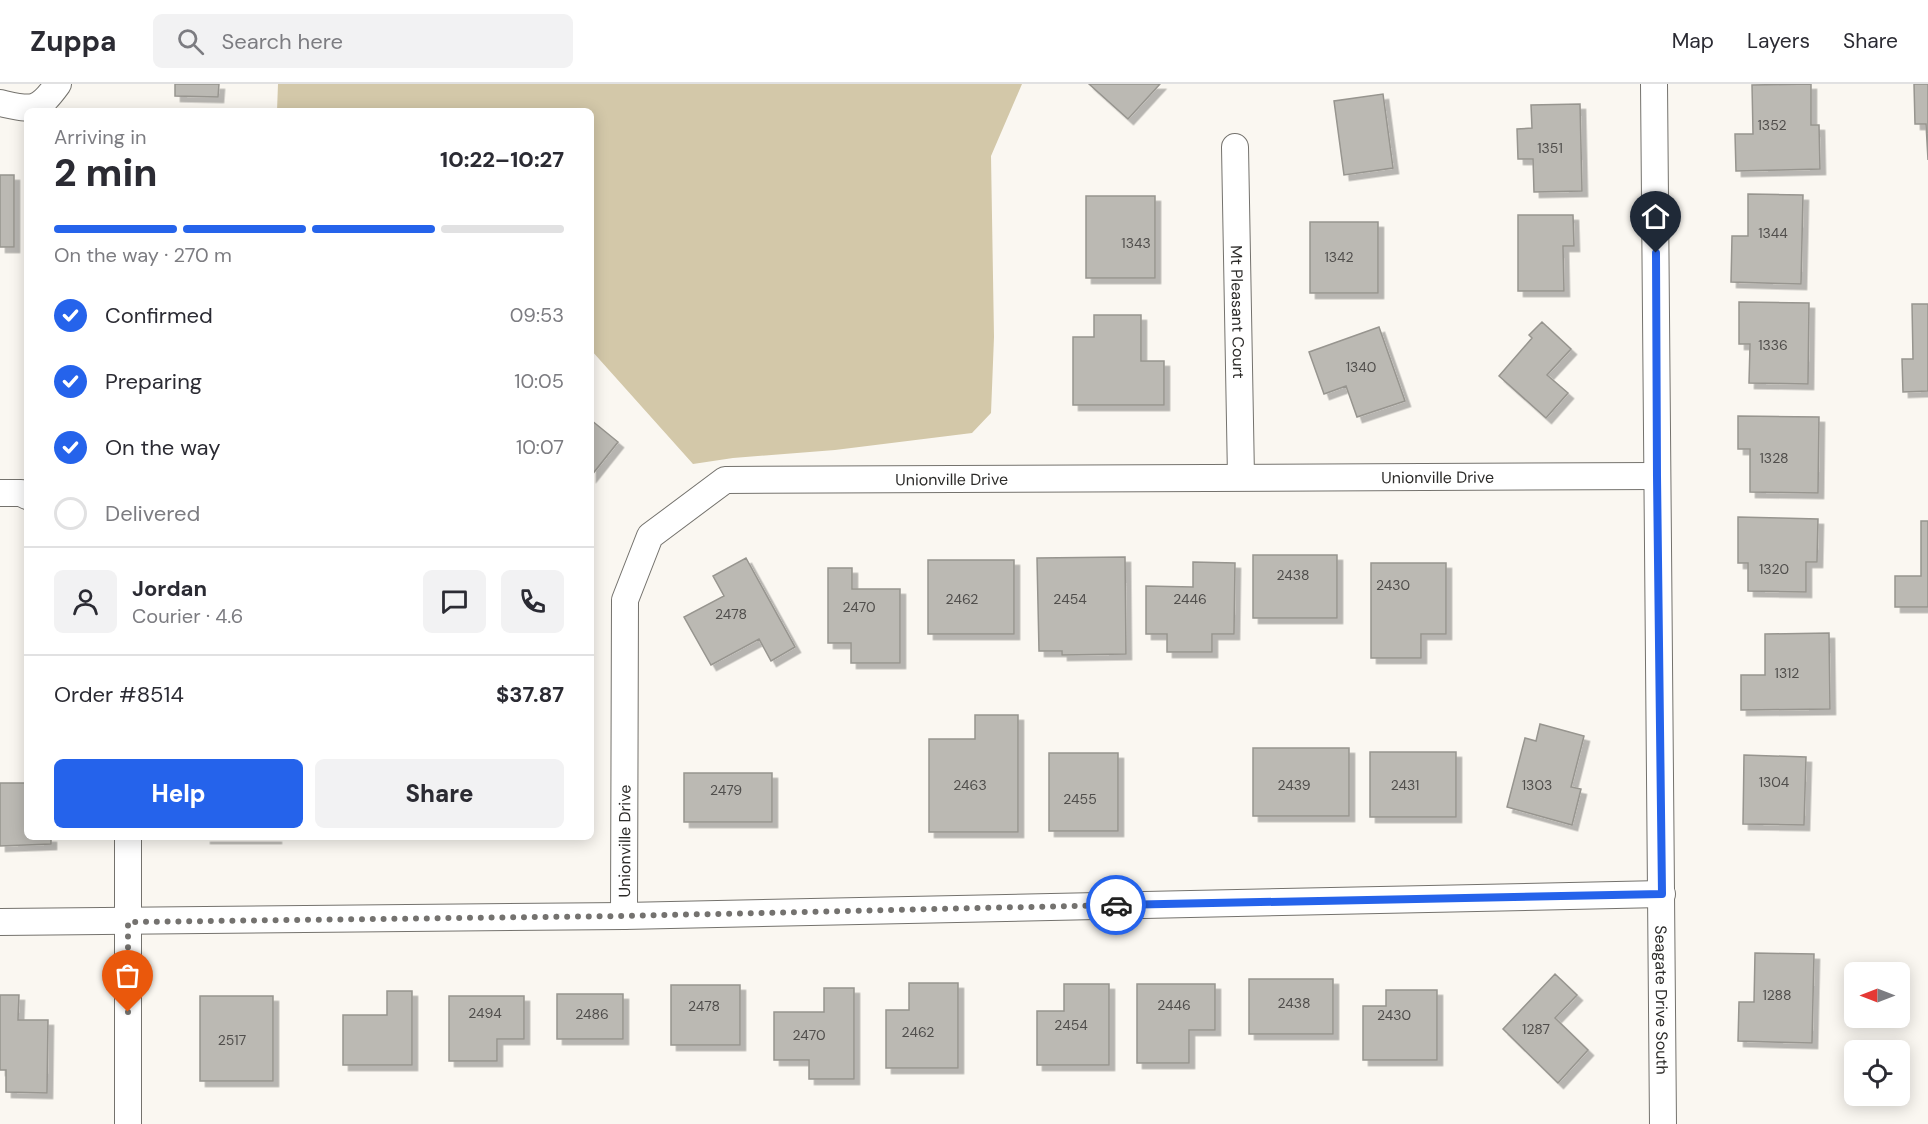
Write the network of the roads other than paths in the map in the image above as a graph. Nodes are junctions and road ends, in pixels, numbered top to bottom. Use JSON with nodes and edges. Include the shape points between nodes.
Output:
{"nodes":[{"id":1,"x":58,"y":84,"type":"edge"},
{"id":2,"x":1654,"y":84,"type":"edge"},
{"id":3,"x":0,"y":103,"type":"edge"},
{"id":4,"x":24,"y":108,"type":"edge"},
{"id":5,"x":31,"y":108,"type":"edge"},
{"id":6,"x":1235,"y":147,"type":"dead end"},
{"id":7,"x":1657,"y":476,"type":"junction"},
{"id":8,"x":1240,"y":477,"type":"junction"},
{"id":9,"x":0,"y":493,"type":"edge"},
{"id":10,"x":24,"y":494,"type":"edge"},
{"id":11,"x":128,"y":840,"type":"edge"},
{"id":12,"x":1662,"y":894,"type":"junction"},
{"id":13,"x":624,"y":916,"type":"junction"},
{"id":14,"x":0,"y":922,"type":"edge"},
{"id":15,"x":128,"y":922,"type":"junction"},
{"id":16,"x":128,"y":1124,"type":"edge"},
{"id":17,"x":1663,"y":1124,"type":"edge"}],
"edges":[{"from":1,"to":5,"type":"street","via":[[46,100]]},
{"from":2,"to":7,"type":"street","name":"Seagate Drive South"},
{"from":3,"to":4,"type":"street"},
{"from":6,"to":8,"type":"street","name":"Mt Pleasant Court"},
{"from":7,"to":8,"type":"street","name":"Unionville Drive"},
{"from":7,"to":12,"type":"street","name":"Seagate Drive South"},
{"from":8,"to":13,"type":"street","name":"Unionville Drive","via":[[725,480],[650,536],[625,600]]},
{"from":9,"to":10,"type":"street"},
{"from":11,"to":15,"type":"street"},
{"from":12,"to":13,"type":"street"},
{"from":12,"to":17,"type":"street","name":"Seagate Drive South"},
{"from":13,"to":15,"type":"street"},
{"from":14,"to":15,"type":"street"},
{"from":15,"to":16,"type":"street"}]}
